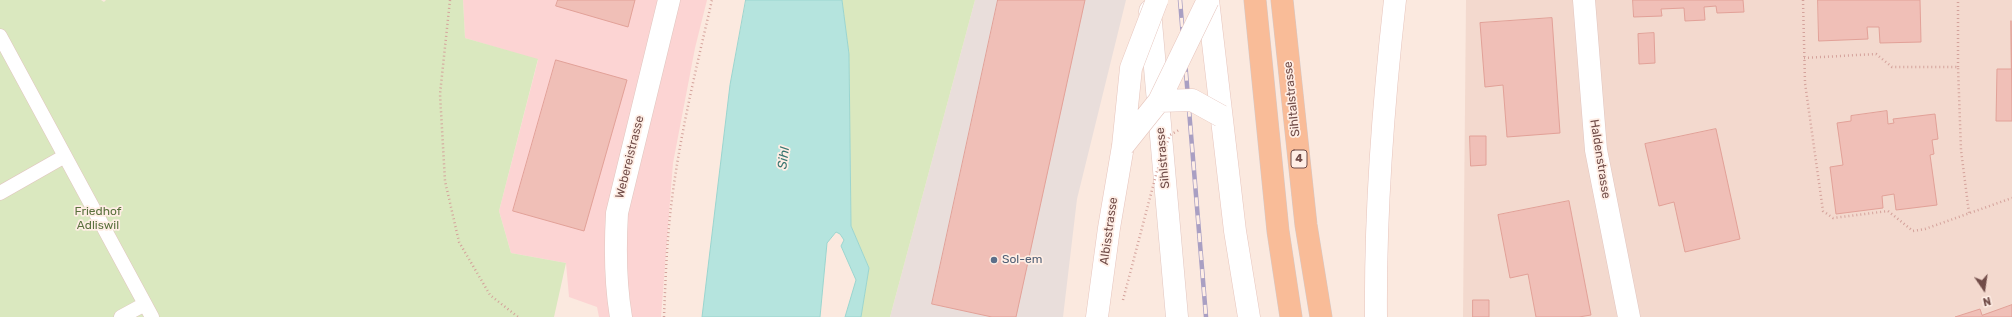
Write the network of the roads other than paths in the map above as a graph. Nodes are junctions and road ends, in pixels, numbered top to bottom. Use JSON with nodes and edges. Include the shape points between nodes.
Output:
{"nodes":[{"id":1,"x":669,"y":0,"type":"edge"},
{"id":2,"x":1149,"y":0,"type":"edge"},
{"id":3,"x":1157,"y":0,"type":"edge"},
{"id":4,"x":1208,"y":0,"type":"edge"},
{"id":5,"x":1255,"y":0,"type":"edge"},
{"id":6,"x":1282,"y":0,"type":"edge"},
{"id":7,"x":1394,"y":0,"type":"edge"},
{"id":8,"x":1584,"y":0,"type":"edge"},
{"id":9,"x":0,"y":36,"type":"edge"},
{"id":10,"x":1159,"y":101,"type":"junction"},
{"id":11,"x":1222,"y":116,"type":"junction"},
{"id":12,"x":1123,"y":146,"type":"junction"},
{"id":13,"x":65,"y":156,"type":"junction"},
{"id":14,"x":0,"y":193,"type":"edge"},
{"id":15,"x":145,"y":304,"type":"junction"},
{"id":16,"x":121,"y":317,"type":"edge"},
{"id":17,"x":152,"y":317,"type":"edge"},
{"id":18,"x":621,"y":317,"type":"edge"},
{"id":19,"x":1097,"y":317,"type":"edge"},
{"id":20,"x":1177,"y":317,"type":"edge"},
{"id":21,"x":1249,"y":317,"type":"edge"},
{"id":22,"x":1291,"y":317,"type":"edge"},
{"id":23,"x":1321,"y":317,"type":"edge"},
{"id":24,"x":1376,"y":317,"type":"edge"},
{"id":25,"x":1629,"y":317,"type":"edge"}],
"edges":[{"from":1,"to":18,"type":"main road","name":"Webereistrasse","via":[[617,213],[616,288]]},
{"from":2,"to":20,"type":"main road","name":"Sihlstrasse"},
{"from":3,"to":12,"type":"main road","name":"Albisstrasse","bridge":true,"via":[[1132,68]]},
{"from":4,"to":10,"type":"main road","name":"Albisstrasse","bridge":true},
{"from":4,"to":11,"type":"main road"},
{"from":5,"to":22,"type":"main road","via":[[1278,231]]},
{"from":6,"to":23,"type":"main road","name":"Sihltalstrasse","number":"4","via":[[1306,225]]},
{"from":7,"to":24,"type":"main road","via":[[1383,106],[1376,255]]},
{"from":8,"to":25,"type":"main road","name":"Haldenstrasse","via":[[1596,150]]},
{"from":9,"to":13,"type":"lane"},
{"from":10,"to":11,"type":"main road","bridge":true,"via":[[1192,100]]},
{"from":10,"to":12,"type":"main road","name":"Albisstrasse","bridge":true},
{"from":11,"to":21,"type":"main road"},
{"from":12,"to":19,"type":"main road","name":"Albisstrasse"},
{"from":13,"to":14,"type":"lane"},
{"from":13,"to":15,"type":"lane"},
{"from":15,"to":16,"type":"lane"},
{"from":15,"to":17,"type":"lane"}]}
